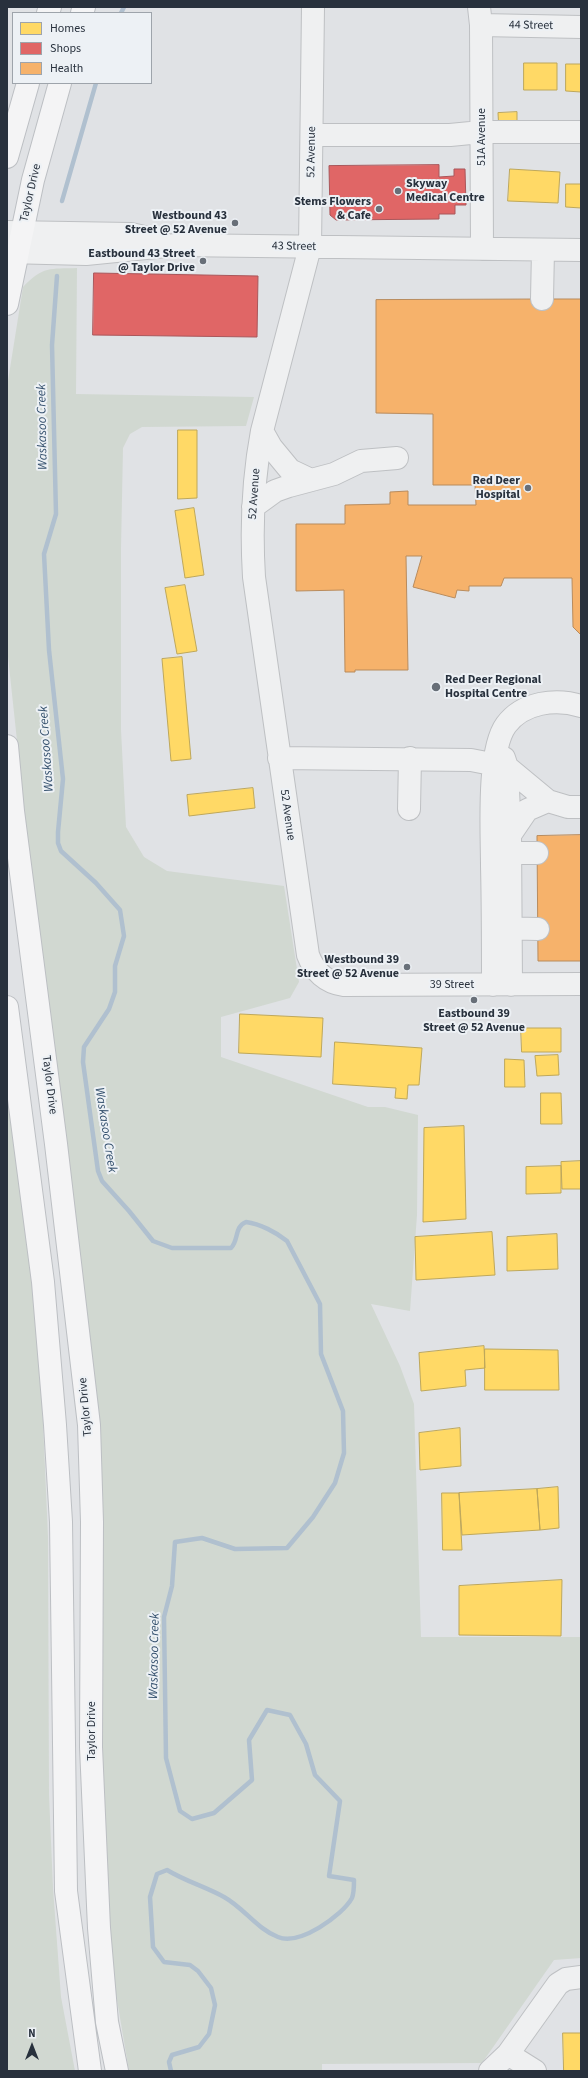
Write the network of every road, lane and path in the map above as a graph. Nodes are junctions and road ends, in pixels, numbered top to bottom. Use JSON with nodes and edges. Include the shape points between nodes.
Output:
{"nodes":[{"id":1,"x":314,"y":7,"type":"edge"},
{"id":2,"x":480,"y":16,"type":"edge"},
{"id":3,"x":581,"y":26,"type":"edge"},
{"id":4,"x":28,"y":84,"type":"edge"},
{"id":5,"x":60,"y":84,"type":"edge"},
{"id":6,"x":481,"y":132,"type":"junction"},
{"id":7,"x":581,"y":132,"type":"edge"},
{"id":8,"x":312,"y":135,"type":"junction"},
{"id":9,"x":9,"y":147,"type":"edge"},
{"id":10,"x":13,"y":242,"type":"edge"},
{"id":11,"x":310,"y":247,"type":"junction"},
{"id":12,"x":482,"y":250,"type":"junction"},
{"id":13,"x":543,"y":250,"type":"junction"},
{"id":14,"x":581,"y":250,"type":"edge"},
{"id":15,"x":542,"y":299,"type":"dead end"},
{"id":16,"x":7,"y":304,"type":"edge"},
{"id":17,"x":262,"y":431,"type":"junction"},
{"id":18,"x":397,"y":458,"type":"dead end"},
{"id":19,"x":312,"y":480,"type":"junction"},
{"id":20,"x":253,"y":507,"type":"junction"},
{"id":21,"x":581,"y":706,"type":"edge"},
{"id":22,"x":7,"y":746,"type":"edge"},
{"id":23,"x":278,"y":758,"type":"junction"},
{"id":24,"x":410,"y":758,"type":"junction"},
{"id":25,"x":501,"y":766,"type":"junction"},
{"id":26,"x":548,"y":801,"type":"junction"},
{"id":27,"x":581,"y":807,"type":"edge"},
{"id":28,"x":409,"y":808,"type":"dead end"},
{"id":29,"x":504,"y":847,"type":"junction"},
{"id":30,"x":537,"y":853,"type":"dead end"},
{"id":31,"x":501,"y":928,"type":"junction"},
{"id":32,"x":538,"y":929,"type":"dead end"},
{"id":33,"x":324,"y":977,"type":"joint"},
{"id":34,"x":502,"y":984,"type":"junction"},
{"id":35,"x":581,"y":984,"type":"edge"},
{"id":36,"x":7,"y":1008,"type":"edge"},
{"id":37,"x":581,"y":1977,"type":"edge"},
{"id":38,"x":508,"y":2054,"type":"junction"},
{"id":39,"x":90,"y":2071,"type":"edge"},
{"id":40,"x":117,"y":2071,"type":"edge"},
{"id":41,"x":490,"y":2071,"type":"edge"},
{"id":42,"x":535,"y":2071,"type":"edge"}],
"edges":[{"from":1,"to":8,"type":"street","name":"52 Avenue"},
{"from":2,"to":3,"type":"street","name":"44 Street"},
{"from":2,"to":6,"type":"street","name":"51A Avenue"},
{"from":4,"to":9,"type":"main road"},
{"from":5,"to":10,"type":"main road","name":"Taylor Drive"},
{"from":6,"to":7,"type":"street"},
{"from":6,"to":8,"type":"street","via":[[450,136]]},
{"from":6,"to":12,"type":"street","name":"51A Avenue"},
{"from":8,"to":11,"type":"street","name":"52 Avenue"},
{"from":10,"to":11,"type":"street","name":"43 Street","via":[[86,254],[176,245]]},
{"from":10,"to":16,"type":"main road","name":"Taylor Drive"},
{"from":11,"to":12,"type":"street","name":"43 Street"},
{"from":11,"to":17,"type":"street","name":"52 Avenue"},
{"from":12,"to":13,"type":"street","name":"43 Street"},
{"from":13,"to":14,"type":"street","name":"43 Street"},
{"from":13,"to":15,"type":"street"},
{"from":17,"to":19,"type":"street","via":[[271,447],[290,470]]},
{"from":17,"to":20,"type":"street","name":"52 Avenue"},
{"from":18,"to":19,"type":"street","via":[[360,461],[334,474]]},
{"from":19,"to":20,"type":"street","via":[[275,491]]},
{"from":20,"to":23,"type":"street","name":"52 Avenue","via":[[254,577]]},
{"from":21,"to":25,"type":"street","via":[[550,702],[521,710],[506,725],[499,741]]},
{"from":22,"to":40,"type":"main road","name":"Taylor Drive","via":[[89,1425],[92,1522],[91,1747],[99,1928],[107,2022]]},
{"from":23,"to":24,"type":"street"},
{"from":23,"to":33,"type":"street","name":"52 Avenue","via":[[306,945],[312,965]]},
{"from":24,"to":25,"type":"street","via":[[460,758]]},
{"from":24,"to":28,"type":"street"},
{"from":25,"to":26,"type":"street"},
{"from":25,"to":29,"type":"street","via":[[492,780]]},
{"from":26,"to":27,"type":"street","via":[[568,807]]},
{"from":26,"to":29,"type":"street","via":[[527,810]]},
{"from":29,"to":30,"type":"street"},
{"from":29,"to":31,"type":"street"},
{"from":31,"to":32,"type":"street"},
{"from":31,"to":34,"type":"street"},
{"from":33,"to":34,"type":"street","name":"39 Street","via":[[334,984]]},
{"from":34,"to":35,"type":"street","name":"39 Street"},
{"from":36,"to":39,"type":"main road","via":[[43,1282],[55,1425],[61,1522],[66,1891]]},
{"from":37,"to":38,"type":"street","via":[[566,1979],[558,1984]]},
{"from":38,"to":41,"type":"street"},
{"from":38,"to":42,"type":"street"}]}
